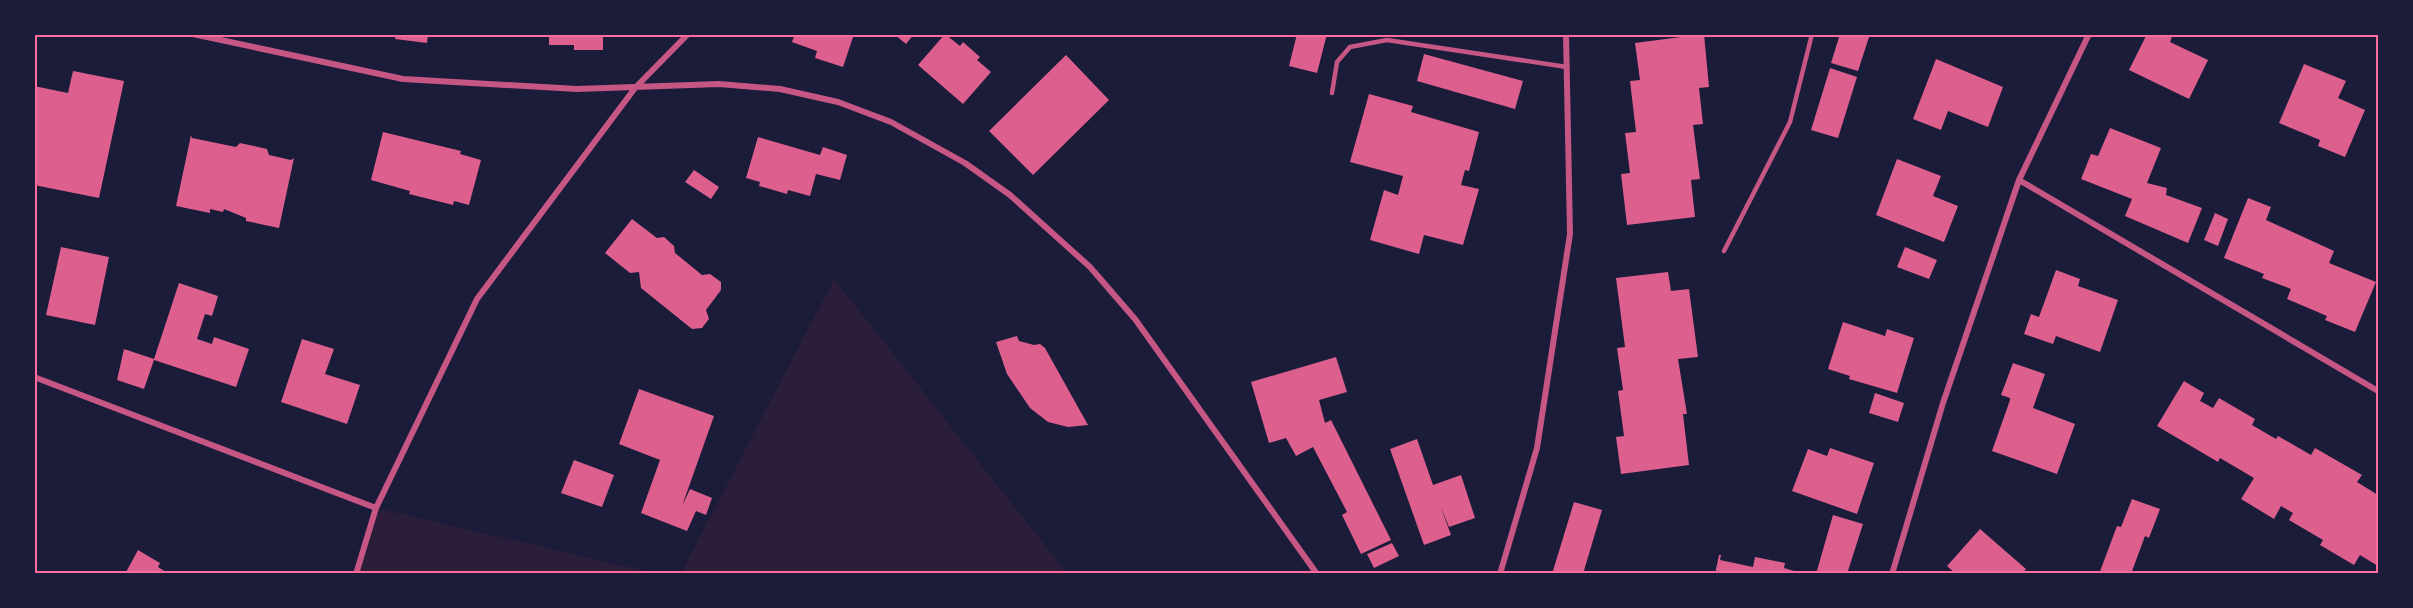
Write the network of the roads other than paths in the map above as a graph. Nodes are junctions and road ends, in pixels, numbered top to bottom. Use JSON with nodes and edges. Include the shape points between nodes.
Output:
{"nodes":[{"id":1,"x":193,"y":34,"type":"edge"},
{"id":2,"x":688,"y":34,"type":"edge"},
{"id":3,"x":1566,"y":34,"type":"edge"},
{"id":4,"x":1812,"y":34,"type":"edge"},
{"id":5,"x":2089,"y":34,"type":"edge"},
{"id":6,"x":1567,"y":67,"type":"junction"},
{"id":7,"x":635,"y":88,"type":"junction"},
{"id":8,"x":1332,"y":93,"type":"dead end"},
{"id":9,"x":2019,"y":180,"type":"junction"},
{"id":10,"x":1724,"y":251,"type":"dead end"},
{"id":11,"x":34,"y":377,"type":"edge"},
{"id":12,"x":2379,"y":391,"type":"edge"},
{"id":13,"x":376,"y":508,"type":"junction"},
{"id":14,"x":356,"y":573,"type":"edge"},
{"id":15,"x":1317,"y":573,"type":"edge"},
{"id":16,"x":1500,"y":573,"type":"edge"},
{"id":17,"x":1892,"y":573,"type":"edge"}],
"edges":[{"from":1,"to":7,"type":"street","via":[[403,79],[577,89]]},
{"from":2,"to":7,"type":"street"},
{"from":3,"to":6,"type":"street"},
{"from":4,"to":10,"type":"lane","via":[[1790,123]]},
{"from":5,"to":9,"type":"street"},
{"from":6,"to":8,"type":"lane","via":[[1387,40],[1350,47],[1337,62]]},
{"from":6,"to":16,"type":"street","via":[[1570,234],[1536,448]]},
{"from":7,"to":13,"type":"street","via":[[477,299]]},
{"from":7,"to":15,"type":"street","via":[[719,84],[780,89],[838,102],[891,122],[1003,190],[1090,267],[1135,319]]},
{"from":9,"to":12,"type":"street"},
{"from":9,"to":17,"type":"street","via":[[1943,403]]},
{"from":11,"to":13,"type":"street"},
{"from":13,"to":14,"type":"street"}]}
